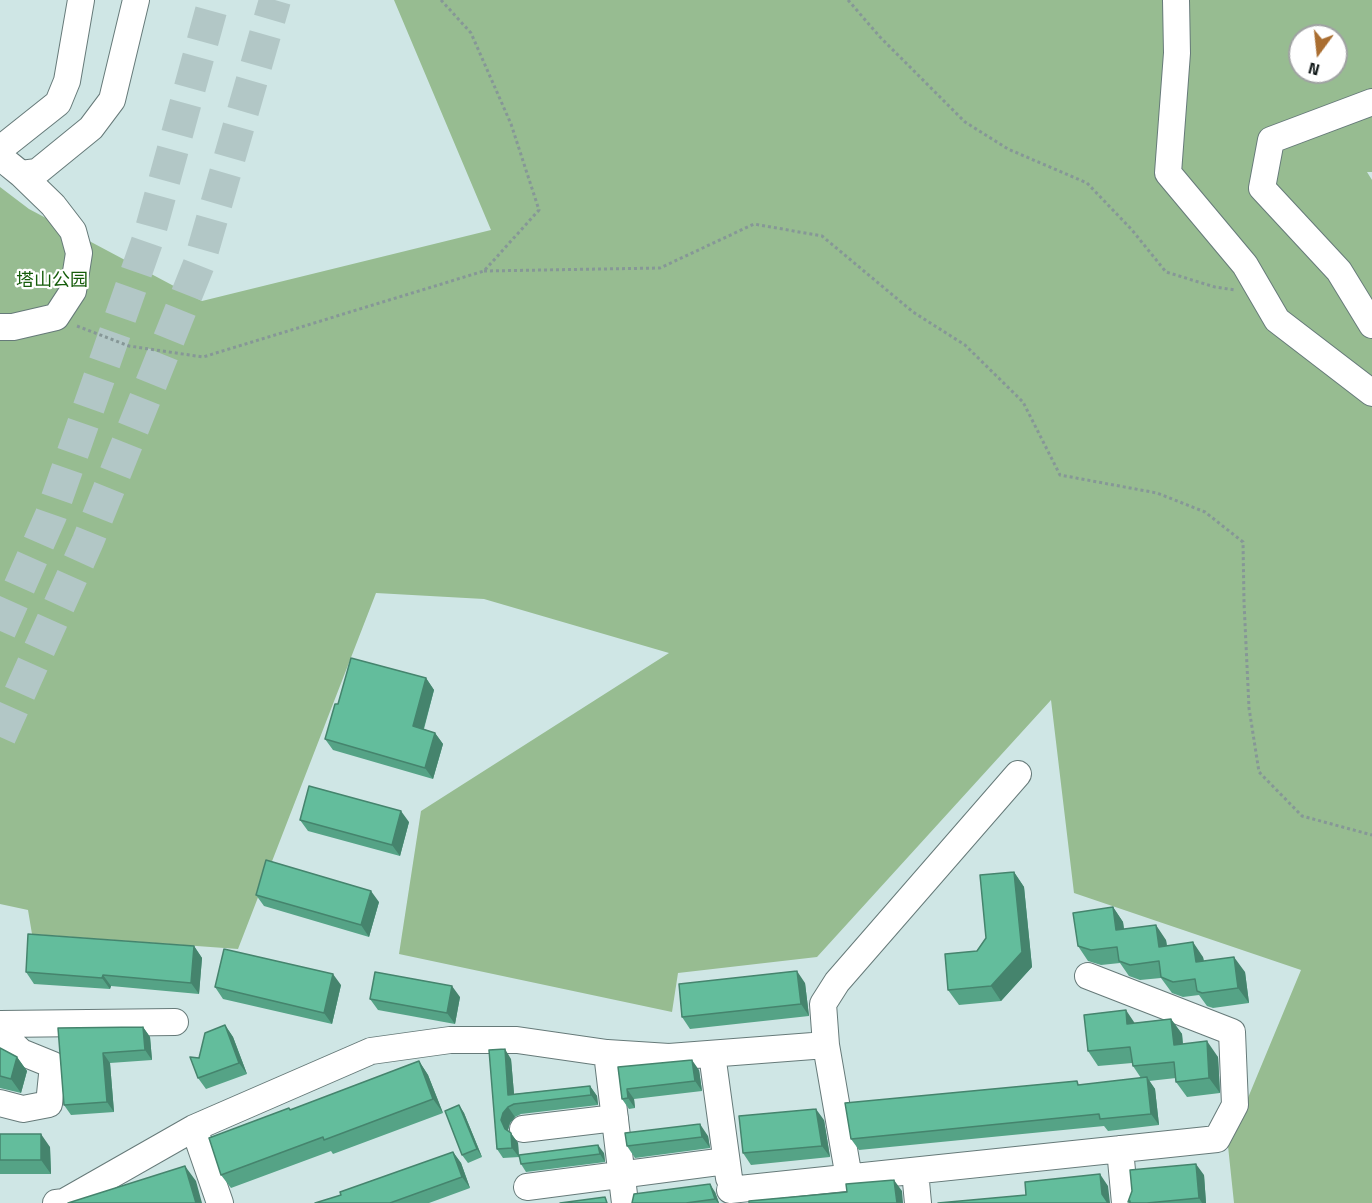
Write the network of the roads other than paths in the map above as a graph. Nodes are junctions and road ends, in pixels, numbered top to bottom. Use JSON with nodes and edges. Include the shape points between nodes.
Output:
{"nodes":[{"id":1,"x":81,"y":0,"type":"edge"},
{"id":2,"x":136,"y":0,"type":"edge"},
{"id":3,"x":1176,"y":0,"type":"edge"},
{"id":4,"x":1372,"y":102,"type":"edge"},
{"id":5,"x":0,"y":149,"type":"edge"},
{"id":6,"x":0,"y":157,"type":"edge"},
{"id":7,"x":21,"y":174,"type":"junction"},
{"id":8,"x":1372,"y":325,"type":"edge"},
{"id":9,"x":0,"y":327,"type":"edge"},
{"id":10,"x":1372,"y":393,"type":"edge"},
{"id":11,"x":1018,"y":774,"type":"dead end"},
{"id":12,"x":1088,"y":976,"type":"dead end"},
{"id":13,"x":175,"y":1022,"type":"dead end"},
{"id":14,"x":0,"y":1024,"type":"edge"},
{"id":15,"x":0,"y":1032,"type":"edge"},
{"id":16,"x":826,"y":1045,"type":"junction"},
{"id":17,"x":607,"y":1053,"type":"junction"},
{"id":18,"x":712,"y":1054,"type":"junction"},
{"id":19,"x":0,"y":1103,"type":"edge"},
{"id":20,"x":615,"y":1118,"type":"junction"},
{"id":21,"x":194,"y":1128,"type":"junction"},
{"id":22,"x":523,"y":1129,"type":"dead end"},
{"id":23,"x":1120,"y":1149,"type":"junction"},
{"id":24,"x":726,"y":1161,"type":"junction"},
{"id":25,"x":915,"y":1171,"type":"junction"},
{"id":26,"x":621,"y":1175,"type":"junction"},
{"id":27,"x":849,"y":1178,"type":"junction"},
{"id":28,"x":527,"y":1186,"type":"dead end"},
{"id":29,"x":731,"y":1197,"type":"edge"},
{"id":30,"x":56,"y":1203,"type":"edge"},
{"id":31,"x":220,"y":1203,"type":"edge"},
{"id":32,"x":625,"y":1203,"type":"edge"},
{"id":33,"x":918,"y":1203,"type":"edge"},
{"id":34,"x":1125,"y":1203,"type":"edge"}],
"edges":[{"from":1,"to":5,"type":"street","via":[[68,81],[58,103]]},
{"from":2,"to":7,"type":"street","via":[[112,100],[91,128],[37,172]]},
{"from":3,"to":10,"type":"street","via":[[1177,53],[1168,173],[1245,265],[1277,320]]},
{"from":4,"to":8,"type":"street","via":[[1270,141],[1262,188],[1339,271]]},
{"from":6,"to":7,"type":"street"},
{"from":7,"to":9,"type":"street","via":[[73,231],[79,253],[74,291],[56,317]]},
{"from":11,"to":16,"type":"street","via":[[837,982],[823,1004]]},
{"from":12,"to":23,"type":"street","via":[[1232,1032],[1235,1105],[1217,1139]]},
{"from":13,"to":14,"type":"street"},
{"from":15,"to":19,"type":"street","via":[[21,1052],[53,1065],[49,1104],[23,1109]]},
{"from":16,"to":18,"type":"street"},
{"from":16,"to":27,"type":"street"},
{"from":17,"to":18,"type":"street","via":[[669,1057]]},
{"from":17,"to":20,"type":"street"},
{"from":17,"to":21,"type":"street","via":[[517,1040],[450,1040],[372,1050]]},
{"from":18,"to":24,"type":"street"},
{"from":20,"to":22,"type":"street"},
{"from":20,"to":26,"type":"street"},
{"from":21,"to":30,"type":"street"},
{"from":21,"to":31,"type":"street"},
{"from":23,"to":25,"type":"street"},
{"from":23,"to":34,"type":"street"},
{"from":24,"to":26,"type":"street"},
{"from":24,"to":29,"type":"street"},
{"from":25,"to":27,"type":"street"},
{"from":25,"to":33,"type":"street"},
{"from":26,"to":28,"type":"street"},
{"from":26,"to":32,"type":"street"},
{"from":27,"to":29,"type":"street"}]}
